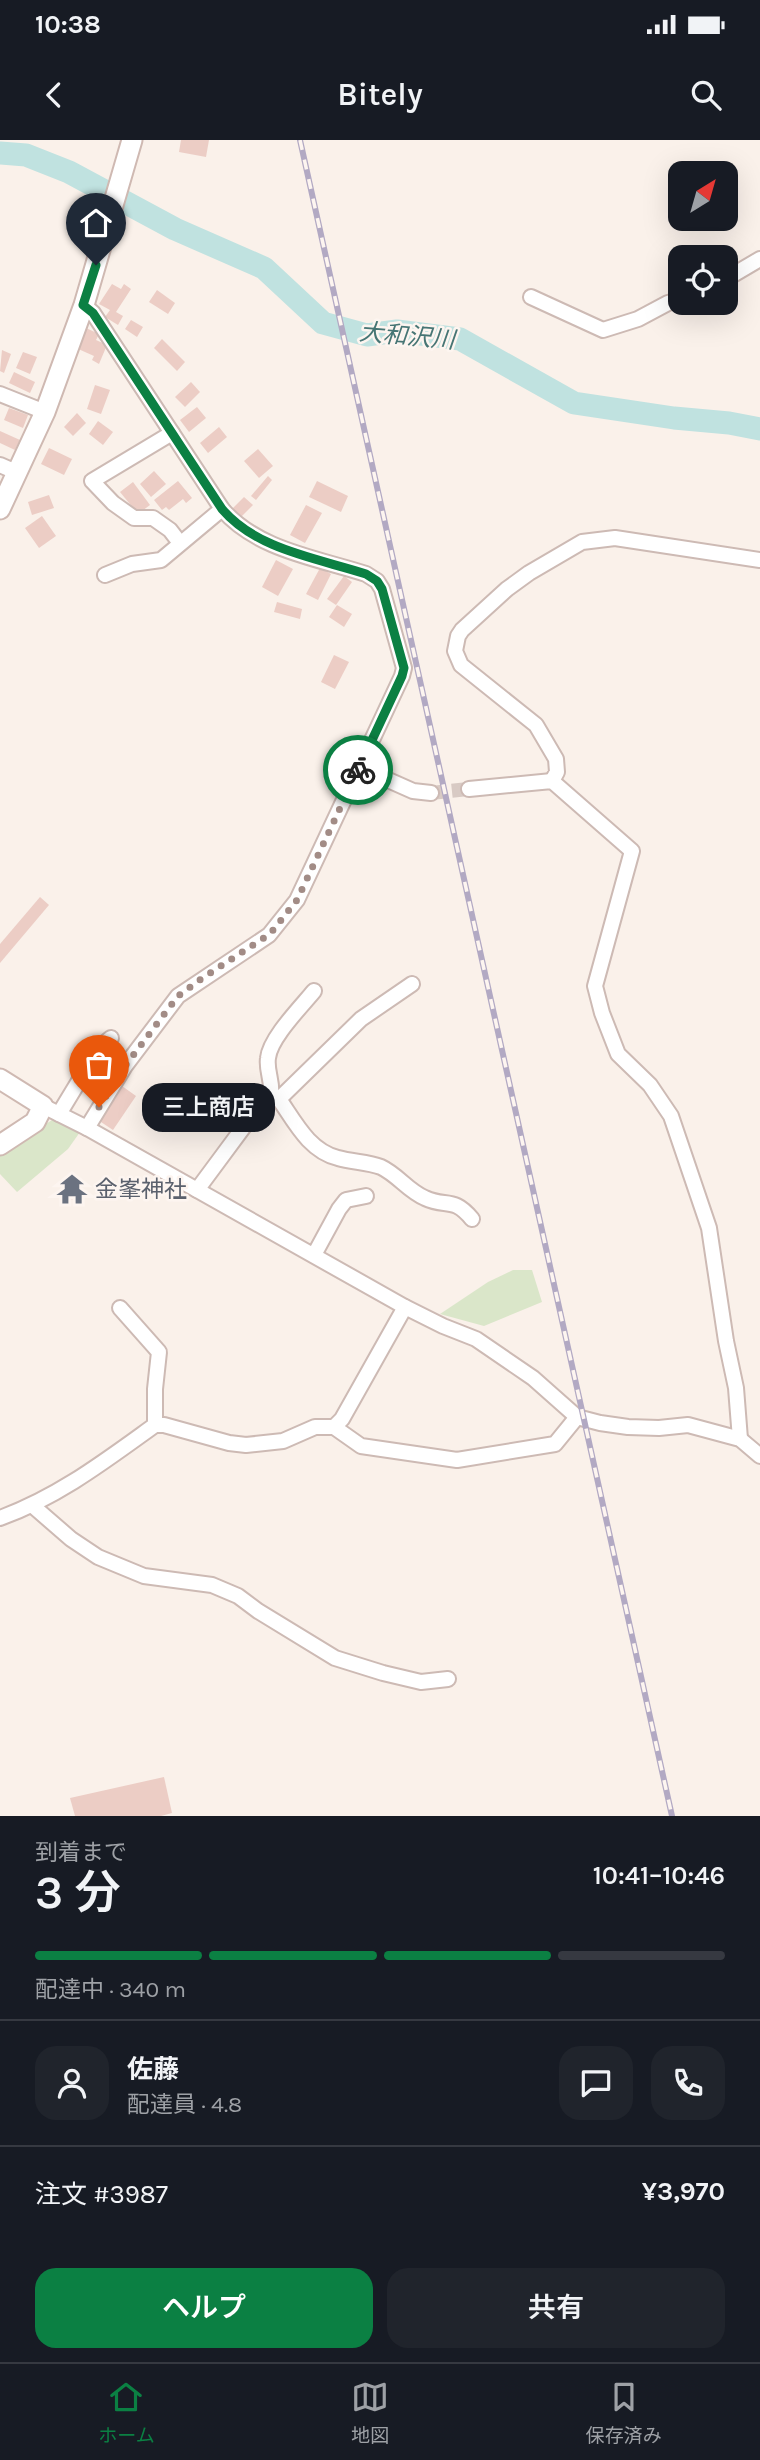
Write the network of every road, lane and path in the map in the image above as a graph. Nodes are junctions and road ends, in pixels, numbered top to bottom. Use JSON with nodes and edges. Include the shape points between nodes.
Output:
{"nodes":[{"id":1,"x":131,"y":143,"type":"edge"},
{"id":2,"x":760,"y":259,"type":"edge"},
{"id":3,"x":738,"y":272,"type":"edge"},
{"id":4,"x":531,"y":296,"type":"dead end"},
{"id":5,"x":668,"y":303,"type":"edge"},
{"id":6,"x":83,"y":305,"type":"junction"},
{"id":7,"x":0,"y":394,"type":"edge"},
{"id":8,"x":45,"y":412,"type":"junction"},
{"id":9,"x":172,"y":433,"type":"junction"},
{"id":10,"x":8,"y":469,"type":"edge"},
{"id":11,"x":0,"y":509,"type":"edge"},
{"id":12,"x":222,"y":509,"type":"junction"},
{"id":13,"x":180,"y":543,"type":"junction"},
{"id":14,"x":760,"y":560,"type":"edge"},
{"id":15,"x":105,"y":575,"type":"dead end"},
{"id":16,"x":359,"y":768,"type":"junction"},
{"id":17,"x":552,"y":781,"type":"junction"},
{"id":18,"x":469,"y":789,"type":"tunnel mouth"},
{"id":19,"x":431,"y":793,"type":"tunnel mouth"},
{"id":20,"x":412,"y":984,"type":"dead end"},
{"id":21,"x":314,"y":991,"type":"dead end"},
{"id":22,"x":111,"y":1038,"type":"dead end"},
{"id":23,"x":0,"y":1079,"type":"edge"},
{"id":24,"x":275,"y":1098,"type":"junction"},
{"id":25,"x":51,"y":1110,"type":"junction"},
{"id":26,"x":87,"y":1128,"type":"junction"},
{"id":27,"x":0,"y":1145,"type":"edge"},
{"id":28,"x":197,"y":1190,"type":"junction"},
{"id":29,"x":366,"y":1196,"type":"dead end"},
{"id":30,"x":472,"y":1219,"type":"dead end"},
{"id":31,"x":314,"y":1255,"type":"junction"},
{"id":32,"x":405,"y":1307,"type":"junction"},
{"id":33,"x":120,"y":1308,"type":"dead end"},
{"id":34,"x":577,"y":1417,"type":"junction"},
{"id":35,"x":155,"y":1425,"type":"junction"},
{"id":36,"x":334,"y":1427,"type":"junction"},
{"id":37,"x":740,"y":1439,"type":"junction"},
{"id":38,"x":760,"y":1456,"type":"edge"},
{"id":39,"x":33,"y":1506,"type":"junction"},
{"id":40,"x":0,"y":1518,"type":"edge"},
{"id":41,"x":448,"y":1679,"type":"dead end"}],
"edges":[{"from":1,"to":6,"type":"main road"},
{"from":2,"to":3,"type":"street"},
{"from":4,"to":5,"type":"street","via":[[603,330]]},
{"from":6,"to":8,"type":"main road"},
{"from":6,"to":9,"type":"street","via":[[93,313]]},
{"from":7,"to":8,"type":"street"},
{"from":8,"to":10,"type":"main road"},
{"from":9,"to":12,"type":"street"},
{"from":9,"to":13,"type":"street","via":[[92,481],[134,518],[153,518]]},
{"from":10,"to":11,"type":"main road"},
{"from":12,"to":13,"type":"street"},
{"from":12,"to":16,"type":"street","via":[[232,521],[266,542],[366,574],[382,589],[404,668]]},
{"from":13,"to":15,"type":"street","via":[[160,560],[132,564]]},
{"from":14,"to":17,"type":"street","via":[[615,538],[582,542],[507,589],[462,630],[454,651],[461,665],[536,725],[556,759]]},
{"from":16,"to":19,"type":"street","via":[[413,791]]},
{"from":16,"to":26,"type":"street","via":[[297,900],[270,934],[178,996],[125,1066]]},
{"from":17,"to":18,"type":"street"},
{"from":17,"to":37,"type":"street","via":[[632,851],[595,986],[618,1054],[650,1085],[671,1116],[709,1228]]},
{"from":20,"to":24,"type":"street","via":[[361,1019]]},
{"from":21,"to":24,"type":"street","via":[[271,1046],[267,1060]]},
{"from":22,"to":25,"type":"street"},
{"from":23,"to":25,"type":"main road"},
{"from":24,"to":28,"type":"street","via":[[257,1109]]},
{"from":24,"to":30,"type":"street","via":[[322,1153],[379,1167],[429,1200],[462,1207]]},
{"from":25,"to":26,"type":"street"},
{"from":25,"to":27,"type":"main road"},
{"from":26,"to":28,"type":"street"},
{"from":28,"to":31,"type":"street"},
{"from":29,"to":31,"type":"street","via":[[346,1200],[338,1209]]},
{"from":31,"to":32,"type":"street"},
{"from":32,"to":34,"type":"street","via":[[476,1339],[533,1378]]},
{"from":32,"to":36,"type":"street"},
{"from":33,"to":35,"type":"street","via":[[159,1352]]},
{"from":34,"to":36,"type":"street","via":[[555,1444],[457,1460],[361,1446]]},
{"from":34,"to":37,"type":"street","via":[[628,1427],[688,1425]]},
{"from":35,"to":36,"type":"street","via":[[246,1445],[283,1441],[315,1427]]},
{"from":35,"to":39,"type":"street","via":[[86,1476]]},
{"from":37,"to":38,"type":"street"},
{"from":39,"to":40,"type":"street"},
{"from":39,"to":41,"type":"street","via":[[99,1557],[144,1576],[212,1585],[238,1596],[335,1658],[421,1682]]}]}
